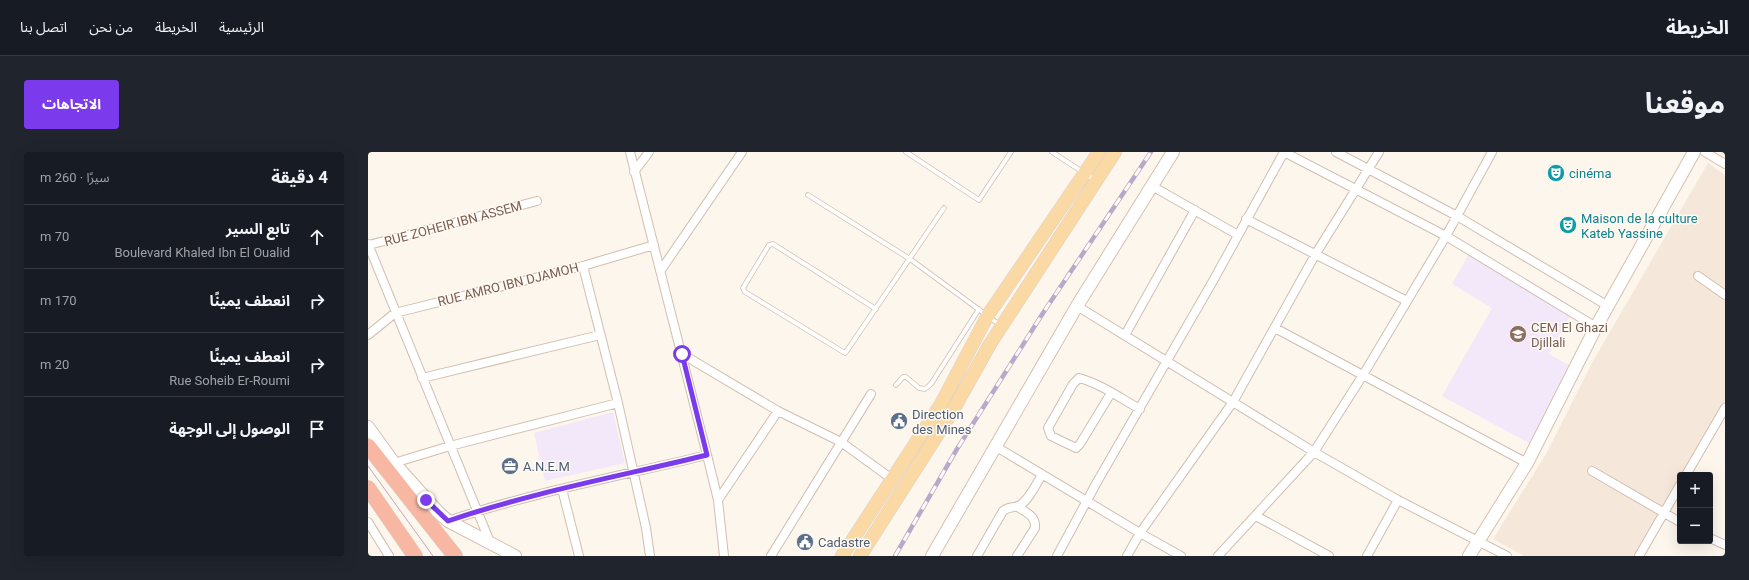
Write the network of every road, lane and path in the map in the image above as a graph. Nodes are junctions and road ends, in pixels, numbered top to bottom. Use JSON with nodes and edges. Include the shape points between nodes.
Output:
{"nodes":[{"id":1,"x":630,"y":152,"type":"edge"},
{"id":2,"x":648,"y":152,"type":"edge"},
{"id":3,"x":742,"y":152,"type":"edge"},
{"id":4,"x":906,"y":152,"type":"edge"},
{"id":5,"x":1011,"y":152,"type":"edge"},
{"id":6,"x":1052,"y":152,"type":"edge"},
{"id":7,"x":1098,"y":152,"type":"edge"},
{"id":8,"x":1115,"y":152,"type":"edge"},
{"id":9,"x":1173,"y":152,"type":"edge"},
{"id":10,"x":1284,"y":152,"type":"edge"},
{"id":11,"x":1336,"y":152,"type":"edge"},
{"id":12,"x":1379,"y":152,"type":"edge"},
{"id":13,"x":1492,"y":152,"type":"edge"},
{"id":14,"x":1694,"y":152,"type":"edge"},
{"id":15,"x":1705,"y":152,"type":"edge"},
{"id":16,"x":1725,"y":164,"type":"edge"},
{"id":17,"x":1369,"y":170,"type":"junction"},
{"id":18,"x":634,"y":172,"type":"junction"},
{"id":19,"x":1083,"y":173,"type":"junction"},
{"id":20,"x":1096,"y":181,"type":"junction"},
{"id":21,"x":1152,"y":186,"type":"junction"},
{"id":22,"x":1354,"y":190,"type":"junction"},
{"id":23,"x":808,"y":195,"type":"dead end"},
{"id":24,"x":537,"y":200,"type":"dead end"},
{"id":25,"x":944,"y":208,"type":"dead end"},
{"id":26,"x":1195,"y":210,"type":"junction"},
{"id":27,"x":1457,"y":216,"type":"junction"},
{"id":28,"x":1246,"y":219,"type":"junction"},
{"id":29,"x":1238,"y":235,"type":"junction"},
{"id":30,"x":1446,"y":236,"type":"junction"},
{"id":31,"x":654,"y":244,"type":"junction"},
{"id":32,"x":369,"y":249,"type":"edge"},
{"id":33,"x":1315,"y":255,"type":"junction"},
{"id":34,"x":910,"y":259,"type":"junction"},
{"id":35,"x":583,"y":266,"type":"junction"},
{"id":36,"x":661,"y":270,"type":"junction"},
{"id":37,"x":1698,"y":276,"type":"dead end"},
{"id":38,"x":1725,"y":295,"type":"edge"},
{"id":39,"x":1407,"y":302,"type":"junction"},
{"id":40,"x":1078,"y":306,"type":"junction"},
{"id":41,"x":1608,"y":306,"type":"junction"},
{"id":42,"x":876,"y":309,"type":"junction"},
{"id":43,"x":984,"y":312,"type":"junction"},
{"id":44,"x":395,"y":313,"type":"junction"},
{"id":45,"x":1001,"y":326,"type":"junction"},
{"id":46,"x":1596,"y":326,"type":"junction"},
{"id":47,"x":1275,"y":328,"type":"junction"},
{"id":48,"x":368,"y":335,"type":"edge"},
{"id":49,"x":600,"y":335,"type":"junction"},
{"id":50,"x":1125,"y":335,"type":"junction"},
{"id":51,"x":682,"y":354,"type":"junction"},
{"id":52,"x":1167,"y":360,"type":"junction"},
{"id":53,"x":1363,"y":376,"type":"junction"},
{"id":54,"x":422,"y":378,"type":"junction"},
{"id":55,"x":896,"y":385,"type":"dead end"},
{"id":56,"x":1110,"y":393,"type":"junction"},
{"id":57,"x":871,"y":394,"type":"dead end"},
{"id":58,"x":1233,"y":402,"type":"junction"},
{"id":59,"x":618,"y":403,"type":"junction"},
{"id":60,"x":1140,"y":409,"type":"junction"},
{"id":61,"x":778,"y":411,"type":"junction"},
{"id":62,"x":1724,"y":414,"type":"edge"},
{"id":63,"x":368,"y":427,"type":"edge"},
{"id":64,"x":841,"y":442,"type":"junction"},
{"id":65,"x":368,"y":446,"type":"edge"},
{"id":66,"x":450,"y":446,"type":"junction"},
{"id":67,"x":995,"y":446,"type":"junction"},
{"id":68,"x":1314,"y":452,"type":"junction"},
{"id":69,"x":707,"y":455,"type":"junction"},
{"id":70,"x":394,"y":463,"type":"junction"},
{"id":71,"x":1527,"y":463,"type":"junction"},
{"id":72,"x":1592,"y":471,"type":"dead end"},
{"id":73,"x":1688,"y":472,"type":"edge"},
{"id":74,"x":633,"y":473,"type":"junction"},
{"id":75,"x":1042,"y":475,"type":"junction"},
{"id":76,"x":892,"y":479,"type":"junction"},
{"id":77,"x":368,"y":488,"type":"edge"},
{"id":78,"x":562,"y":489,"type":"junction"},
{"id":79,"x":1677,"y":490,"type":"edge"},
{"id":80,"x":718,"y":500,"type":"junction"},
{"id":81,"x":1398,"y":500,"type":"junction"},
{"id":82,"x":1086,"y":501,"type":"junction"},
{"id":83,"x":1018,"y":507,"type":"junction"},
{"id":84,"x":477,"y":511,"type":"junction"},
{"id":85,"x":1663,"y":513,"type":"junction"},
{"id":86,"x":1256,"y":516,"type":"junction"},
{"id":87,"x":1677,"y":520,"type":"edge"},
{"id":88,"x":448,"y":521,"type":"junction"},
{"id":89,"x":368,"y":522,"type":"edge"},
{"id":90,"x":1140,"y":533,"type":"junction"},
{"id":91,"x":1713,"y":540,"type":"edge"},
{"id":92,"x":1478,"y":541,"type":"junction"},
{"id":93,"x":490,"y":542,"type":"junction"},
{"id":94,"x":1725,"y":546,"type":"edge"},
{"id":95,"x":389,"y":556,"type":"edge"},
{"id":96,"x":415,"y":556,"type":"edge"},
{"id":97,"x":455,"y":556,"type":"edge"},
{"id":98,"x":515,"y":556,"type":"edge"},
{"id":99,"x":579,"y":556,"type":"edge"},
{"id":100,"x":650,"y":556,"type":"edge"},
{"id":101,"x":724,"y":556,"type":"edge"},
{"id":102,"x":771,"y":556,"type":"edge"},
{"id":103,"x":842,"y":556,"type":"edge"},
{"id":104,"x":860,"y":556,"type":"edge"},
{"id":105,"x":932,"y":556,"type":"edge"},
{"id":106,"x":977,"y":556,"type":"edge"},
{"id":107,"x":1018,"y":556,"type":"edge"},
{"id":108,"x":1057,"y":556,"type":"edge"},
{"id":109,"x":1128,"y":556,"type":"edge"},
{"id":110,"x":1181,"y":556,"type":"edge"},
{"id":111,"x":1218,"y":556,"type":"edge"},
{"id":112,"x":1329,"y":556,"type":"edge"},
{"id":113,"x":1367,"y":556,"type":"edge"},
{"id":114,"x":1469,"y":556,"type":"edge"},
{"id":115,"x":1507,"y":556,"type":"edge"},
{"id":116,"x":1639,"y":556,"type":"edge"}],
"edges":[{"from":1,"to":18,"type":"street"},
{"from":2,"to":18,"type":"street"},
{"from":3,"to":36,"type":"street"},
{"from":4,"to":5,"type":"lane","via":[[979,200]]},
{"from":6,"to":19,"type":"lane"},
{"from":7,"to":19,"type":"main road"},
{"from":8,"to":20,"type":"main road"},
{"from":9,"to":21,"type":"street"},
{"from":10,"to":22,"type":"street"},
{"from":10,"to":28,"type":"street"},
{"from":11,"to":17,"type":"street"},
{"from":12,"to":17,"type":"street"},
{"from":13,"to":27,"type":"street"},
{"from":14,"to":41,"type":"street"},
{"from":15,"to":16,"type":"street"},
{"from":17,"to":22,"type":"street"},
{"from":17,"to":27,"type":"street"},
{"from":18,"to":31,"type":"street"},
{"from":19,"to":20,"type":"lane"},
{"from":19,"to":43,"type":"main road"},
{"from":20,"to":45,"type":"main road"},
{"from":21,"to":26,"type":"street"},
{"from":21,"to":40,"type":"street"},
{"from":22,"to":30,"type":"street"},
{"from":22,"to":33,"type":"street"},
{"from":23,"to":34,"type":"lane"},
{"from":24,"to":32,"type":"street","name":"RUE ZOHEIR IBN ASSEM"},
{"from":25,"to":34,"type":"lane"},
{"from":26,"to":29,"type":"street"},
{"from":26,"to":50,"type":"street"},
{"from":27,"to":30,"type":"street"},
{"from":27,"to":41,"type":"street"},
{"from":28,"to":29,"type":"street"},
{"from":28,"to":33,"type":"street"},
{"from":29,"to":52,"type":"street"},
{"from":30,"to":39,"type":"street"},
{"from":30,"to":46,"type":"street"},
{"from":31,"to":35,"type":"street","name":"RUE AMRO IBN DJAMOH"},
{"from":31,"to":36,"type":"street"},
{"from":32,"to":44,"type":"street"},
{"from":33,"to":39,"type":"street"},
{"from":33,"to":47,"type":"street"},
{"from":34,"to":42,"type":"lane"},
{"from":34,"to":43,"type":"lane"},
{"from":35,"to":44,"type":"street","name":"RUE AMRO IBN DJAMOH"},
{"from":35,"to":49,"type":"street"},
{"from":36,"to":51,"type":"street"},
{"from":37,"to":38,"type":"street"},
{"from":39,"to":53,"type":"street"},
{"from":40,"to":50,"type":"street"},
{"from":40,"to":67,"type":"street"},
{"from":41,"to":46,"type":"street"},
{"from":42,"to":42,"type":"lane","via":[[773,244],[769,245],[743,288],[745,292],[843,353]]},
{"from":43,"to":45,"type":"lane"},
{"from":43,"to":55,"type":"lane","via":[[931,384],[919,388],[906,376]]},
{"from":43,"to":76,"type":"main road","via":[[941,404]]},
{"from":44,"to":48,"type":"street","name":"RUE AMRO IBN DJAMOH"},
{"from":44,"to":54,"type":"street"},
{"from":45,"to":104,"type":"main road","via":[[952,412]]},
{"from":46,"to":71,"type":"street"},
{"from":47,"to":53,"type":"street"},
{"from":47,"to":58,"type":"street"},
{"from":49,"to":54,"type":"street"},
{"from":49,"to":59,"type":"street"},
{"from":50,"to":52,"type":"street"},
{"from":51,"to":61,"type":"street"},
{"from":51,"to":69,"type":"street"},
{"from":52,"to":58,"type":"street"},
{"from":52,"to":60,"type":"street"},
{"from":53,"to":68,"type":"street"},
{"from":53,"to":71,"type":"street"},
{"from":54,"to":66,"type":"street"},
{"from":56,"to":56,"type":"street","via":[[1080,378],[1073,384],[1048,428],[1051,436],[1076,448]]},
{"from":56,"to":60,"type":"street"},
{"from":57,"to":64,"type":"street"},
{"from":58,"to":68,"type":"street"},
{"from":58,"to":90,"type":"street"},
{"from":59,"to":66,"type":"street"},
{"from":59,"to":74,"type":"street"},
{"from":60,"to":82,"type":"street"},
{"from":61,"to":64,"type":"street"},
{"from":61,"to":80,"type":"street"},
{"from":62,"to":73,"type":"street"},
{"from":63,"to":70,"type":"street"},
{"from":64,"to":76,"type":"street"},
{"from":64,"to":102,"type":"street"},
{"from":65,"to":97,"type":"highway"},
{"from":66,"to":70,"type":"street"},
{"from":66,"to":84,"type":"street"},
{"from":67,"to":75,"type":"street"},
{"from":67,"to":105,"type":"street"},
{"from":68,"to":81,"type":"street"},
{"from":68,"to":86,"type":"street"},
{"from":69,"to":74,"type":"street"},
{"from":69,"to":80,"type":"street"},
{"from":70,"to":88,"type":"street"},
{"from":71,"to":92,"type":"street"},
{"from":72,"to":85,"type":"street"},
{"from":74,"to":78,"type":"street"},
{"from":74,"to":100,"type":"street"},
{"from":75,"to":82,"type":"street"},
{"from":75,"to":83,"type":"street"},
{"from":76,"to":103,"type":"main road"},
{"from":77,"to":96,"type":"highway"},
{"from":78,"to":84,"type":"street"},
{"from":78,"to":99,"type":"street"},
{"from":79,"to":85,"type":"street"},
{"from":80,"to":101,"type":"street"},
{"from":81,"to":92,"type":"street"},
{"from":81,"to":113,"type":"street"},
{"from":82,"to":90,"type":"street"},
{"from":82,"to":108,"type":"street"},
{"from":83,"to":106,"type":"street","via":[[1008,507],[1003,511]]},
{"from":83,"to":107,"type":"street","via":[[1034,518],[1035,528]]},
{"from":84,"to":88,"type":"street"},
{"from":84,"to":93,"type":"street"},
{"from":85,"to":87,"type":"street"},
{"from":85,"to":116,"type":"street"},
{"from":86,"to":111,"type":"street"},
{"from":86,"to":112,"type":"street"},
{"from":88,"to":93,"type":"street"},
{"from":89,"to":95,"type":"street"},
{"from":90,"to":109,"type":"street"},
{"from":90,"to":110,"type":"street"},
{"from":91,"to":94,"type":"street"},
{"from":92,"to":114,"type":"street"},
{"from":92,"to":115,"type":"street"},
{"from":93,"to":98,"type":"street"}]}
